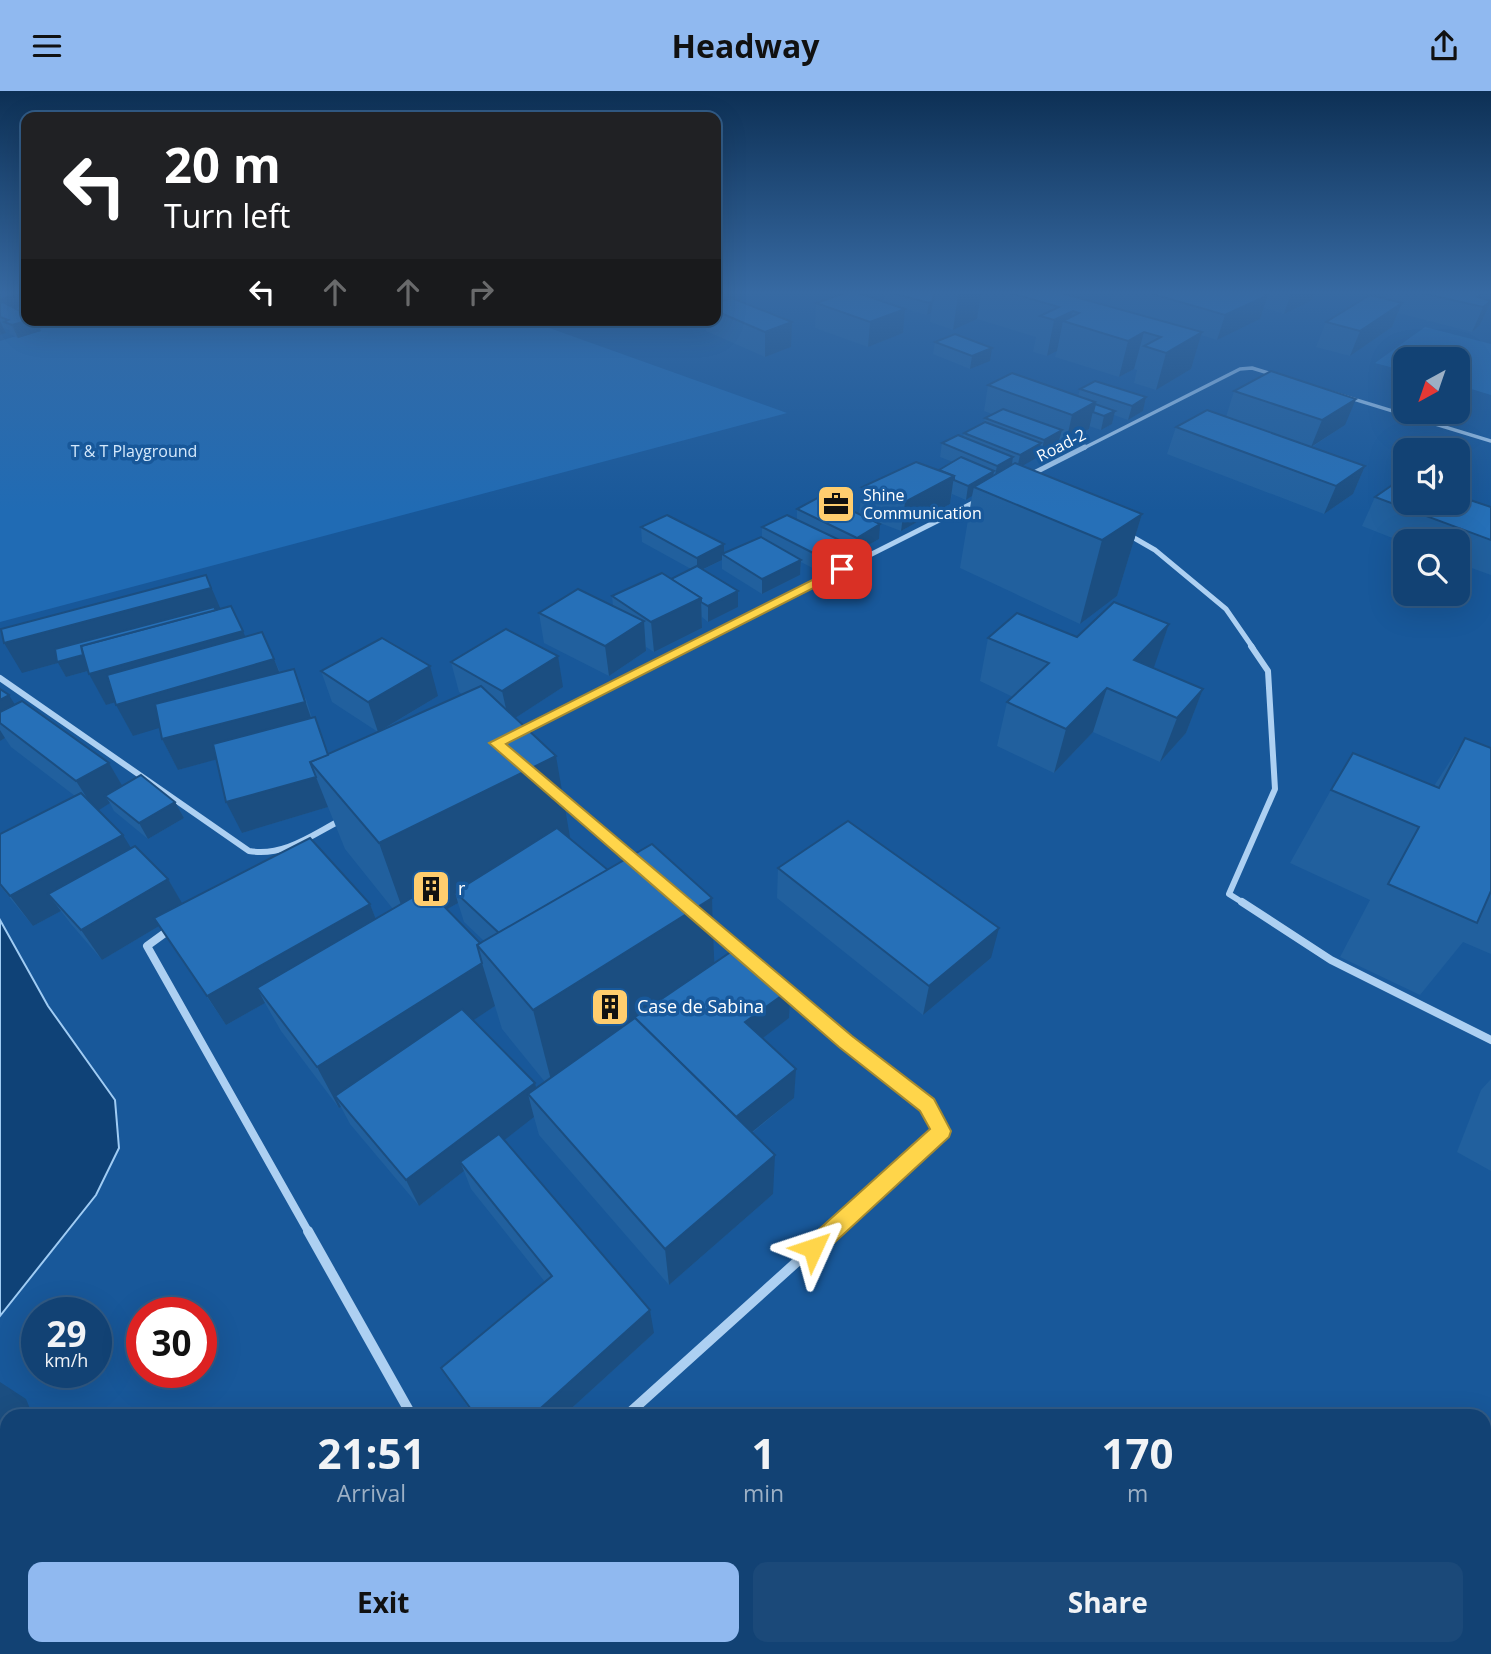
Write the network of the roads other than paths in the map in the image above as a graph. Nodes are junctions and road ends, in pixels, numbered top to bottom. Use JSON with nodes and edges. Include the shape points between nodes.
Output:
{"nodes":[{"id":1,"x":1491,"y":441,"type":"edge"},
{"id":2,"x":1016,"y":482,"type":"edge"},
{"id":3,"x":991,"y":494,"type":"edge"},
{"id":4,"x":1119,"y":530,"type":"edge"},
{"id":5,"x":0,"y":678,"type":"edge"},
{"id":6,"x":509,"y":737,"type":"edge"},
{"id":7,"x":549,"y":788,"type":"edge"},
{"id":8,"x":349,"y":816,"type":"edge"},
{"id":9,"x":276,"y":853,"type":"junction"},
{"id":10,"x":265,"y":860,"type":"edge"},
{"id":11,"x":645,"y":870,"type":"edge"},
{"id":12,"x":698,"y":915,"type":"dead end"},
{"id":13,"x":179,"y":923,"type":"edge"},
{"id":14,"x":750,"y":960,"type":"edge"},
{"id":15,"x":772,"y":978,"type":"edge"},
{"id":16,"x":1491,"y":1040,"type":"edge"},
{"id":17,"x":408,"y":1409,"type":"edge"},
{"id":18,"x":634,"y":1409,"type":"edge"}],
"edges":[{"from":1,"to":2,"type":"street","name":"Road-2","via":[[1264,369],[1240,369]]},
{"from":3,"to":6,"type":"street"},
{"from":4,"to":16,"type":"street","via":[[1155,550],[1226,609],[1268,671],[1275,789],[1229,894],[1331,960]]},
{"from":5,"to":9,"type":"street","via":[[248,851]]},
{"from":7,"to":11,"type":"street"},
{"from":8,"to":9,"type":"street"},
{"from":9,"to":10,"type":"street"},
{"from":12,"to":14,"type":"street"},
{"from":13,"to":17,"type":"street","via":[[147,946]]},
{"from":15,"to":18,"type":"street","via":[[927,1105],[942,1131]]}]}
